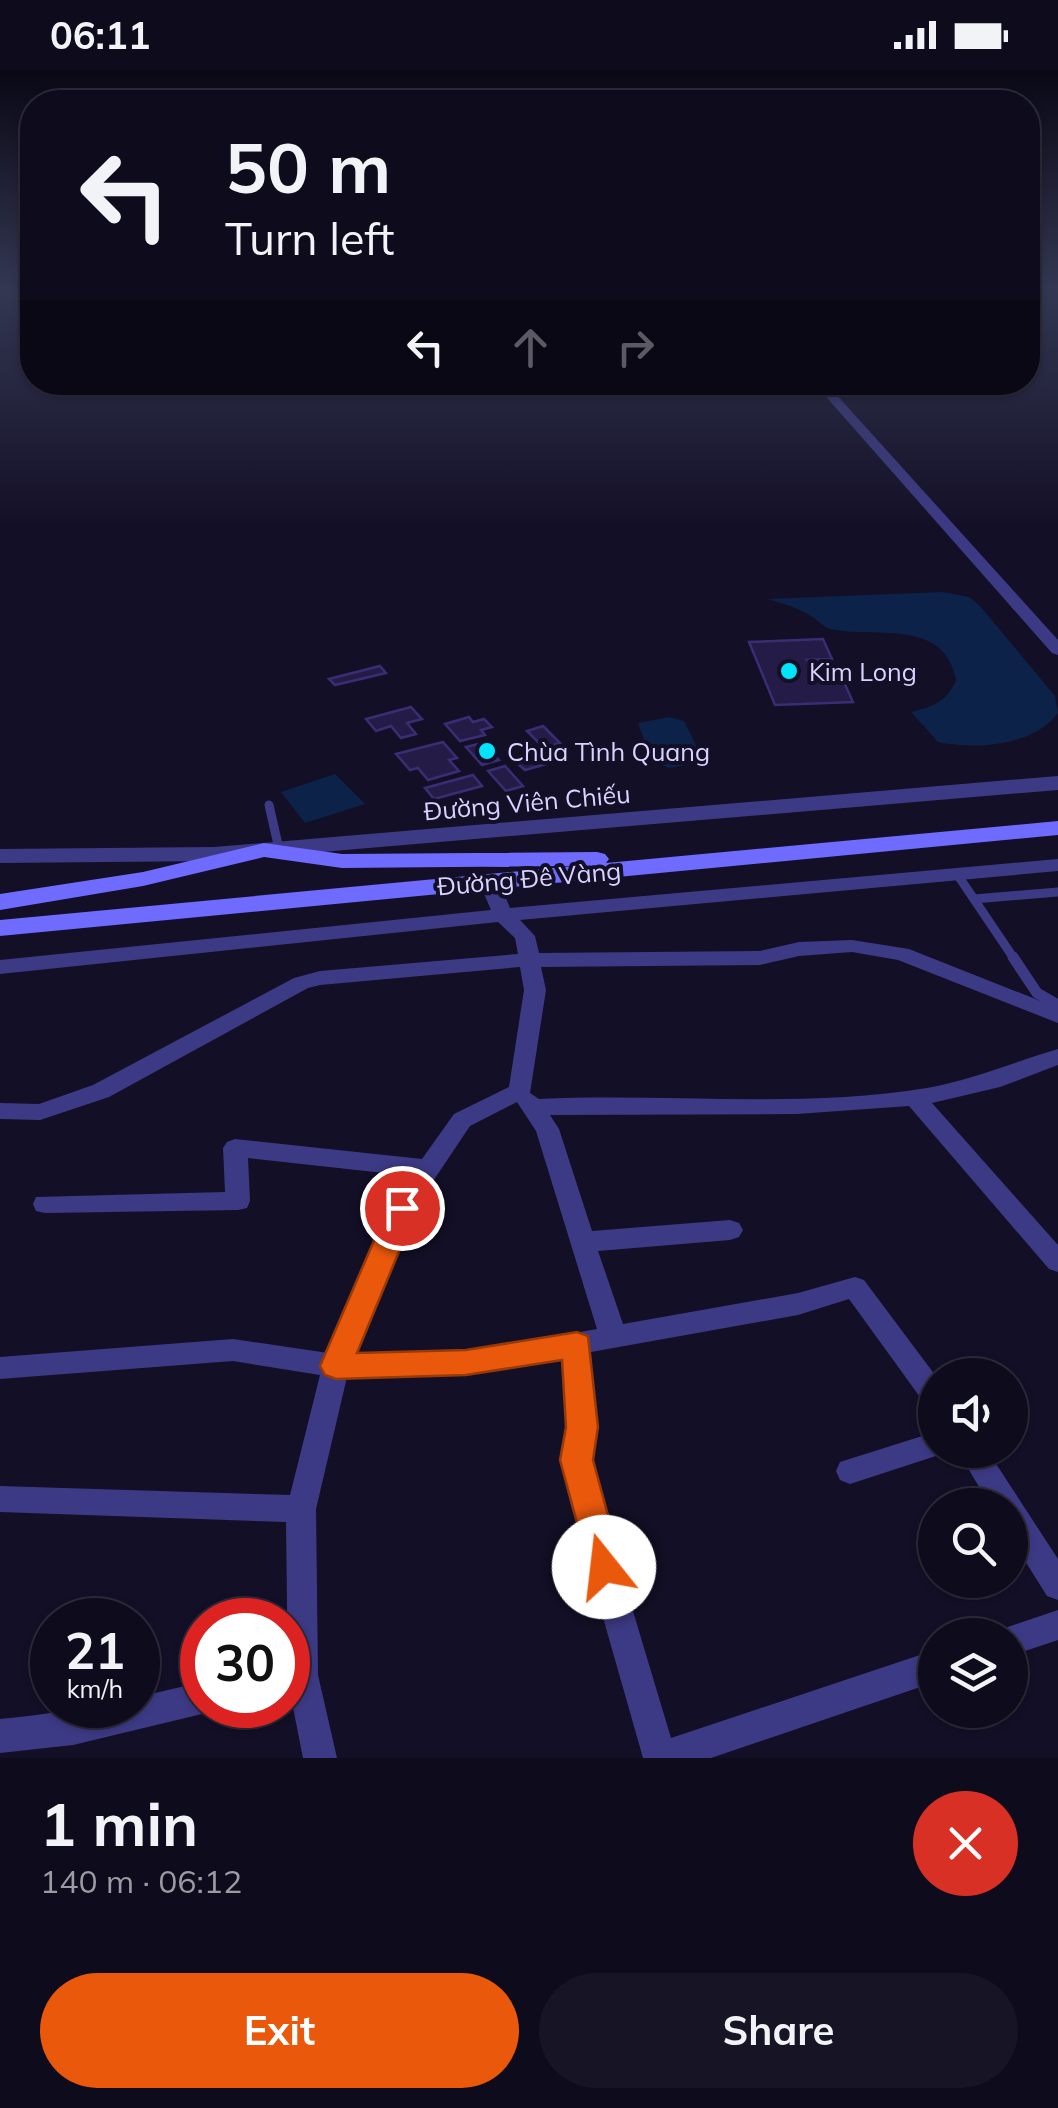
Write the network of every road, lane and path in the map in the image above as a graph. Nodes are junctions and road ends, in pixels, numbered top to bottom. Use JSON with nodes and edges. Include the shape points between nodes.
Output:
{"nodes":[{"id":1,"x":830,"y":395,"type":"edge"},
{"id":2,"x":1058,"y":650,"type":"edge"},
{"id":3,"x":1058,"y":783,"type":"edge"},
{"id":4,"x":269,"y":805,"type":"dead end"},
{"id":5,"x":1058,"y":828,"type":"edge"},
{"id":6,"x":271,"y":850,"type":"junction"},
{"id":7,"x":0,"y":856,"type":"edge"},
{"id":8,"x":1058,"y":865,"type":"edge"},
{"id":9,"x":652,"y":866,"type":"junction"},
{"id":10,"x":957,"y":874,"type":"junction"},
{"id":11,"x":489,"y":882,"type":"junction"},
{"id":12,"x":1058,"y":892,"type":"edge"},
{"id":13,"x":974,"y":899,"type":"junction"},
{"id":14,"x":0,"y":902,"type":"edge"},
{"id":15,"x":502,"y":915,"type":"junction"},
{"id":16,"x":0,"y":928,"type":"edge"},
{"id":17,"x":528,"y":960,"type":"junction"},
{"id":18,"x":0,"y":967,"type":"edge"},
{"id":19,"x":1058,"y":1005,"type":"edge"},
{"id":20,"x":1058,"y":1016,"type":"edge"},
{"id":21,"x":1058,"y":1056,"type":"edge"},
{"id":22,"x":916,"y":1098,"type":"junction"},
{"id":23,"x":526,"y":1099,"type":"junction"},
{"id":24,"x":0,"y":1111,"type":"edge"},
{"id":25,"x":430,"y":1168,"type":"junction"},
{"id":26,"x":46,"y":1204,"type":"dead end"},
{"id":27,"x":730,"y":1230,"type":"dead end"},
{"id":28,"x":583,"y":1242,"type":"junction"},
{"id":29,"x":1058,"y":1262,"type":"edge"},
{"id":30,"x":614,"y":1340,"type":"junction"},
{"id":31,"x":577,"y":1345,"type":"junction"},
{"id":32,"x":336,"y":1366,"type":"junction"},
{"id":33,"x":0,"y":1368,"type":"edge"},
{"id":34,"x":918,"y":1373,"type":"edge"},
{"id":35,"x":918,"y":1449,"type":"edge"},
{"id":36,"x":850,"y":1471,"type":"dead end"},
{"id":37,"x":0,"y":1499,"type":"edge"},
{"id":38,"x":301,"y":1509,"type":"junction"},
{"id":39,"x":1028,"y":1539,"type":"edge"},
{"id":40,"x":1058,"y":1586,"type":"edge"},
{"id":41,"x":298,"y":1598,"type":"edge"},
{"id":42,"x":1058,"y":1625,"type":"edge"},
{"id":43,"x":1028,"y":1635,"type":"edge"},
{"id":44,"x":918,"y":1672,"type":"edge"},
{"id":45,"x":180,"y":1703,"type":"edge"},
{"id":46,"x":310,"y":1726,"type":"edge"},
{"id":47,"x":0,"y":1736,"type":"edge"},
{"id":48,"x":320,"y":1758,"type":"edge"},
{"id":49,"x":661,"y":1758,"type":"edge"}],
"edges":[{"from":1,"to":2,"type":"street"},
{"from":3,"to":6,"type":"street","name":"Đường Viên Chiếu"},
{"from":4,"to":6,"type":"lane"},
{"from":5,"to":9,"type":"main road","name":"Đường Đê Vàng"},
{"from":6,"to":7,"type":"street","name":"Đường Viên Chiếu"},
{"from":6,"to":9,"type":"main road","via":[[342,860],[530,856]]},
{"from":6,"to":14,"type":"main road"},
{"from":8,"to":10,"type":"street"},
{"from":9,"to":11,"type":"main road","name":"Đường Đê Vàng"},
{"from":10,"to":13,"type":"lane"},
{"from":10,"to":15,"type":"street"},
{"from":11,"to":15,"type":"street"},
{"from":11,"to":16,"type":"main road","name":"Đường Đê Vàng"},
{"from":12,"to":13,"type":"lane"},
{"from":13,"to":19,"type":"lane","via":[[1038,993]]},
{"from":15,"to":17,"type":"street","via":[[525,936]]},
{"from":15,"to":18,"type":"street"},
{"from":17,"to":20,"type":"street","via":[[710,961],[852,946],[902,954]]},
{"from":17,"to":23,"type":"street","via":[[535,990]]},
{"from":17,"to":24,"type":"street","via":[[301,983],[101,1090],[40,1112]]},
{"from":21,"to":22,"type":"street","via":[[986,1085]]},
{"from":22,"to":23,"type":"street","via":[[799,1109]]},
{"from":22,"to":29,"type":"street"},
{"from":23,"to":25,"type":"street","via":[[462,1120]]},
{"from":23,"to":28,"type":"street","via":[[547,1130]]},
{"from":25,"to":26,"type":"street","via":[[235,1148],[238,1202]]},
{"from":25,"to":32,"type":"street","via":[[402,1208]]},
{"from":27,"to":28,"type":"street"},
{"from":28,"to":30,"type":"street"},
{"from":30,"to":31,"type":"street"},
{"from":30,"to":34,"type":"street","via":[[855,1287]]},
{"from":31,"to":32,"type":"street","via":[[466,1362]]},
{"from":31,"to":49,"type":"street","via":[[582,1491]]},
{"from":32,"to":33,"type":"street","via":[[233,1350]]},
{"from":32,"to":38,"type":"street"},
{"from":35,"to":36,"type":"street"},
{"from":37,"to":38,"type":"street"},
{"from":38,"to":41,"type":"street"},
{"from":39,"to":40,"type":"street"},
{"from":42,"to":43,"type":"street"},
{"from":44,"to":49,"type":"street"},
{"from":45,"to":47,"type":"street","via":[[73,1728]]},
{"from":46,"to":48,"type":"street"}]}
